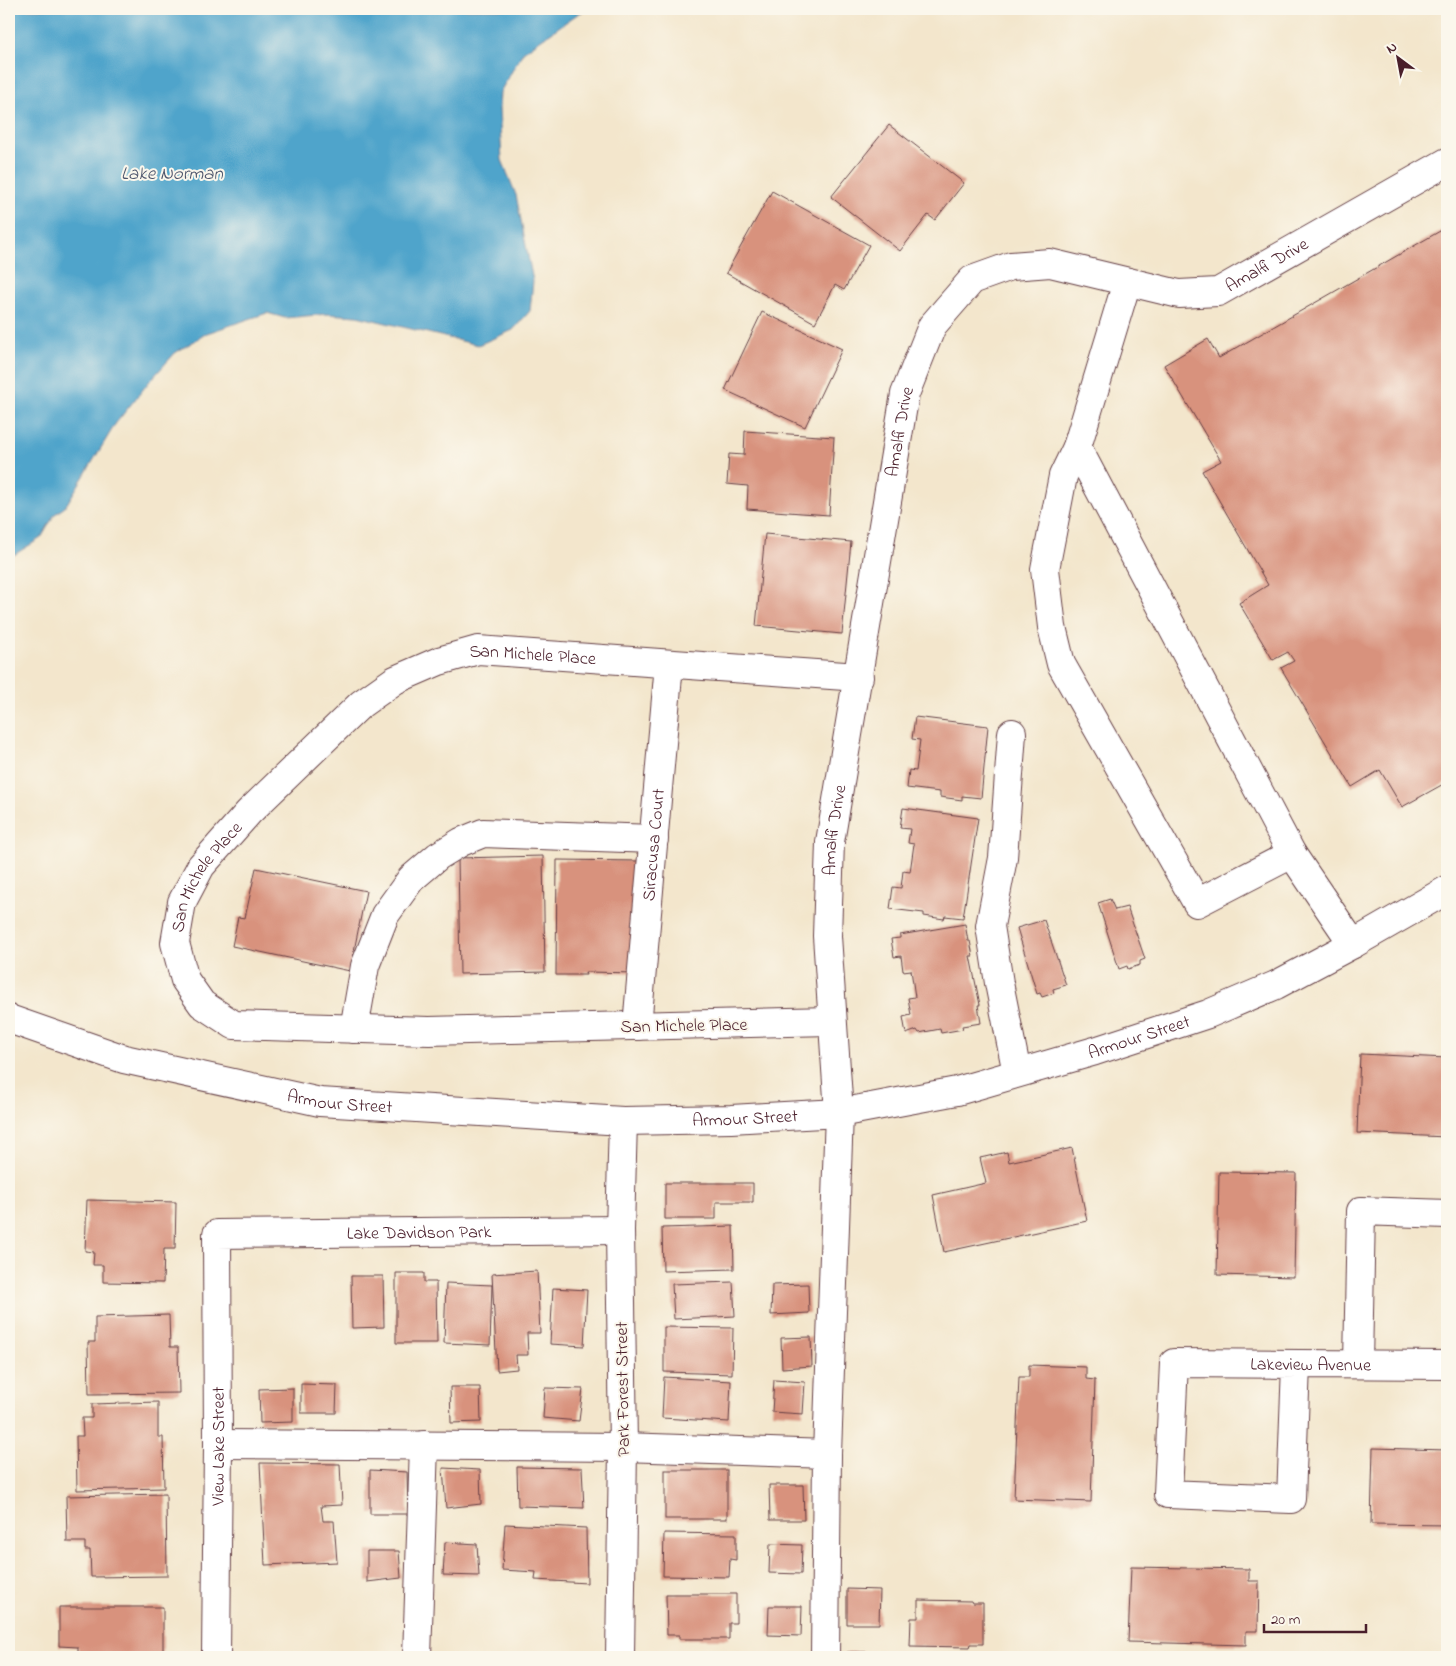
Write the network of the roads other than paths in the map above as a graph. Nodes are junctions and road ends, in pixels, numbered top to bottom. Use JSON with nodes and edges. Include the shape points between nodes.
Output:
{"nodes":[{"id":1,"x":1447,"y":162,"type":"edge"},
{"id":2,"x":1127,"y":282,"type":"junction"},
{"id":3,"x":1078,"y":447,"type":"junction"},
{"id":4,"x":669,"y":664,"type":"junction"},
{"id":5,"x":859,"y":677,"type":"junction"},
{"id":6,"x":1012,"y":733,"type":"dead end"},
{"id":7,"x":654,"y":839,"type":"junction"},
{"id":8,"x":1292,"y":854,"type":"junction"},
{"id":9,"x":1447,"y":890,"type":"edge"},
{"id":10,"x":1353,"y":944,"type":"junction"},
{"id":11,"x":9,"y":1019,"type":"edge"},
{"id":12,"x":832,"y":1021,"type":"junction"},
{"id":13,"x":637,"y":1026,"type":"junction"},
{"id":14,"x":354,"y":1029,"type":"junction"},
{"id":15,"x":1017,"y":1074,"type":"junction"},
{"id":16,"x":839,"y":1113,"type":"junction"},
{"id":17,"x":623,"y":1121,"type":"junction"},
{"id":18,"x":1447,"y":1214,"type":"edge"},
{"id":19,"x":620,"y":1230,"type":"junction"},
{"id":20,"x":217,"y":1234,"type":"joint"},
{"id":21,"x":1358,"y":1364,"type":"junction"},
{"id":22,"x":1296,"y":1365,"type":"junction"},
{"id":23,"x":1447,"y":1365,"type":"edge"},
{"id":24,"x":218,"y":1444,"type":"junction"},
{"id":25,"x":424,"y":1445,"type":"junction"},
{"id":26,"x":623,"y":1447,"type":"junction"},
{"id":27,"x":827,"y":1454,"type":"junction"},
{"id":28,"x":216,"y":1657,"type":"edge"},
{"id":29,"x":417,"y":1657,"type":"edge"},
{"id":30,"x":620,"y":1657,"type":"edge"},
{"id":31,"x":826,"y":1657,"type":"edge"}],
"edges":[{"from":1,"to":2,"type":"street","name":"Amalfi Drive","via":[[1218,292],[1179,294]]},
{"from":2,"to":3,"type":"street"},
{"from":2,"to":5,"type":"street","name":"Amalfi Drive","via":[[1050,263],[1011,266],[972,280],[932,326],[905,394]]},
{"from":3,"to":8,"type":"street"},
{"from":3,"to":8,"type":"street","via":[[1063,476],[1045,569],[1052,627],[1061,664],[1198,903]]},
{"from":4,"to":5,"type":"street","name":"San Michele Place"},
{"from":4,"to":7,"type":"street","name":"Siracusa Court"},
{"from":4,"to":14,"type":"street","name":"San Michele Place","via":[[478,650],[439,661],[395,680],[362,704],[249,812],[201,866],[182,902],[175,943],[184,980],[202,1004],[234,1025]]},
{"from":5,"to":12,"type":"street","name":"Amalfi Drive","via":[[830,842],[827,936]]},
{"from":6,"to":15,"type":"street","via":[[1003,858],[990,926]]},
{"from":7,"to":13,"type":"street","name":"Siracusa Court"},
{"from":7,"to":14,"type":"street","via":[[483,833],[438,856],[411,879],[385,915],[365,966]]},
{"from":8,"to":10,"type":"street"},
{"from":9,"to":10,"type":"street","name":"Armour Street"},
{"from":10,"to":15,"type":"street","name":"Armour Street","via":[[1276,985],[1208,1014]]},
{"from":11,"to":17,"type":"street","name":"Armour Street","via":[[124,1059],[320,1102]]},
{"from":12,"to":13,"type":"street","name":"San Michele Place"},
{"from":12,"to":16,"type":"street","name":"Amalfi Drive"},
{"from":13,"to":14,"type":"street","name":"San Michele Place","via":[[429,1031]]},
{"from":15,"to":16,"type":"street","name":"Armour Street","via":[[957,1091]]},
{"from":16,"to":17,"type":"street","name":"Armour Street"},
{"from":16,"to":27,"type":"street","name":"Amalfi Drive"},
{"from":17,"to":19,"type":"street","name":"Park Forest Street"},
{"from":18,"to":21,"type":"street","via":[[1361,1211]]},
{"from":19,"to":20,"type":"street","name":"Lake Davidson Park"},
{"from":19,"to":26,"type":"street","name":"Park Forest Street"},
{"from":20,"to":24,"type":"street","name":"View Lake Street"},
{"from":21,"to":22,"type":"street","name":"Lakeview Avenue"},
{"from":21,"to":23,"type":"street","name":"Lakeview Avenue"},
{"from":22,"to":22,"type":"street","name":"Lakeview Avenue","via":[[1174,1363],[1168,1494],[1290,1500]]},
{"from":24,"to":25,"type":"street"},
{"from":24,"to":28,"type":"street","name":"View Lake Street"},
{"from":25,"to":26,"type":"street"},
{"from":25,"to":29,"type":"street"},
{"from":26,"to":27,"type":"street"},
{"from":26,"to":30,"type":"street","name":"Park Forest Street"},
{"from":27,"to":31,"type":"street","name":"Amalfi Drive"}]}
